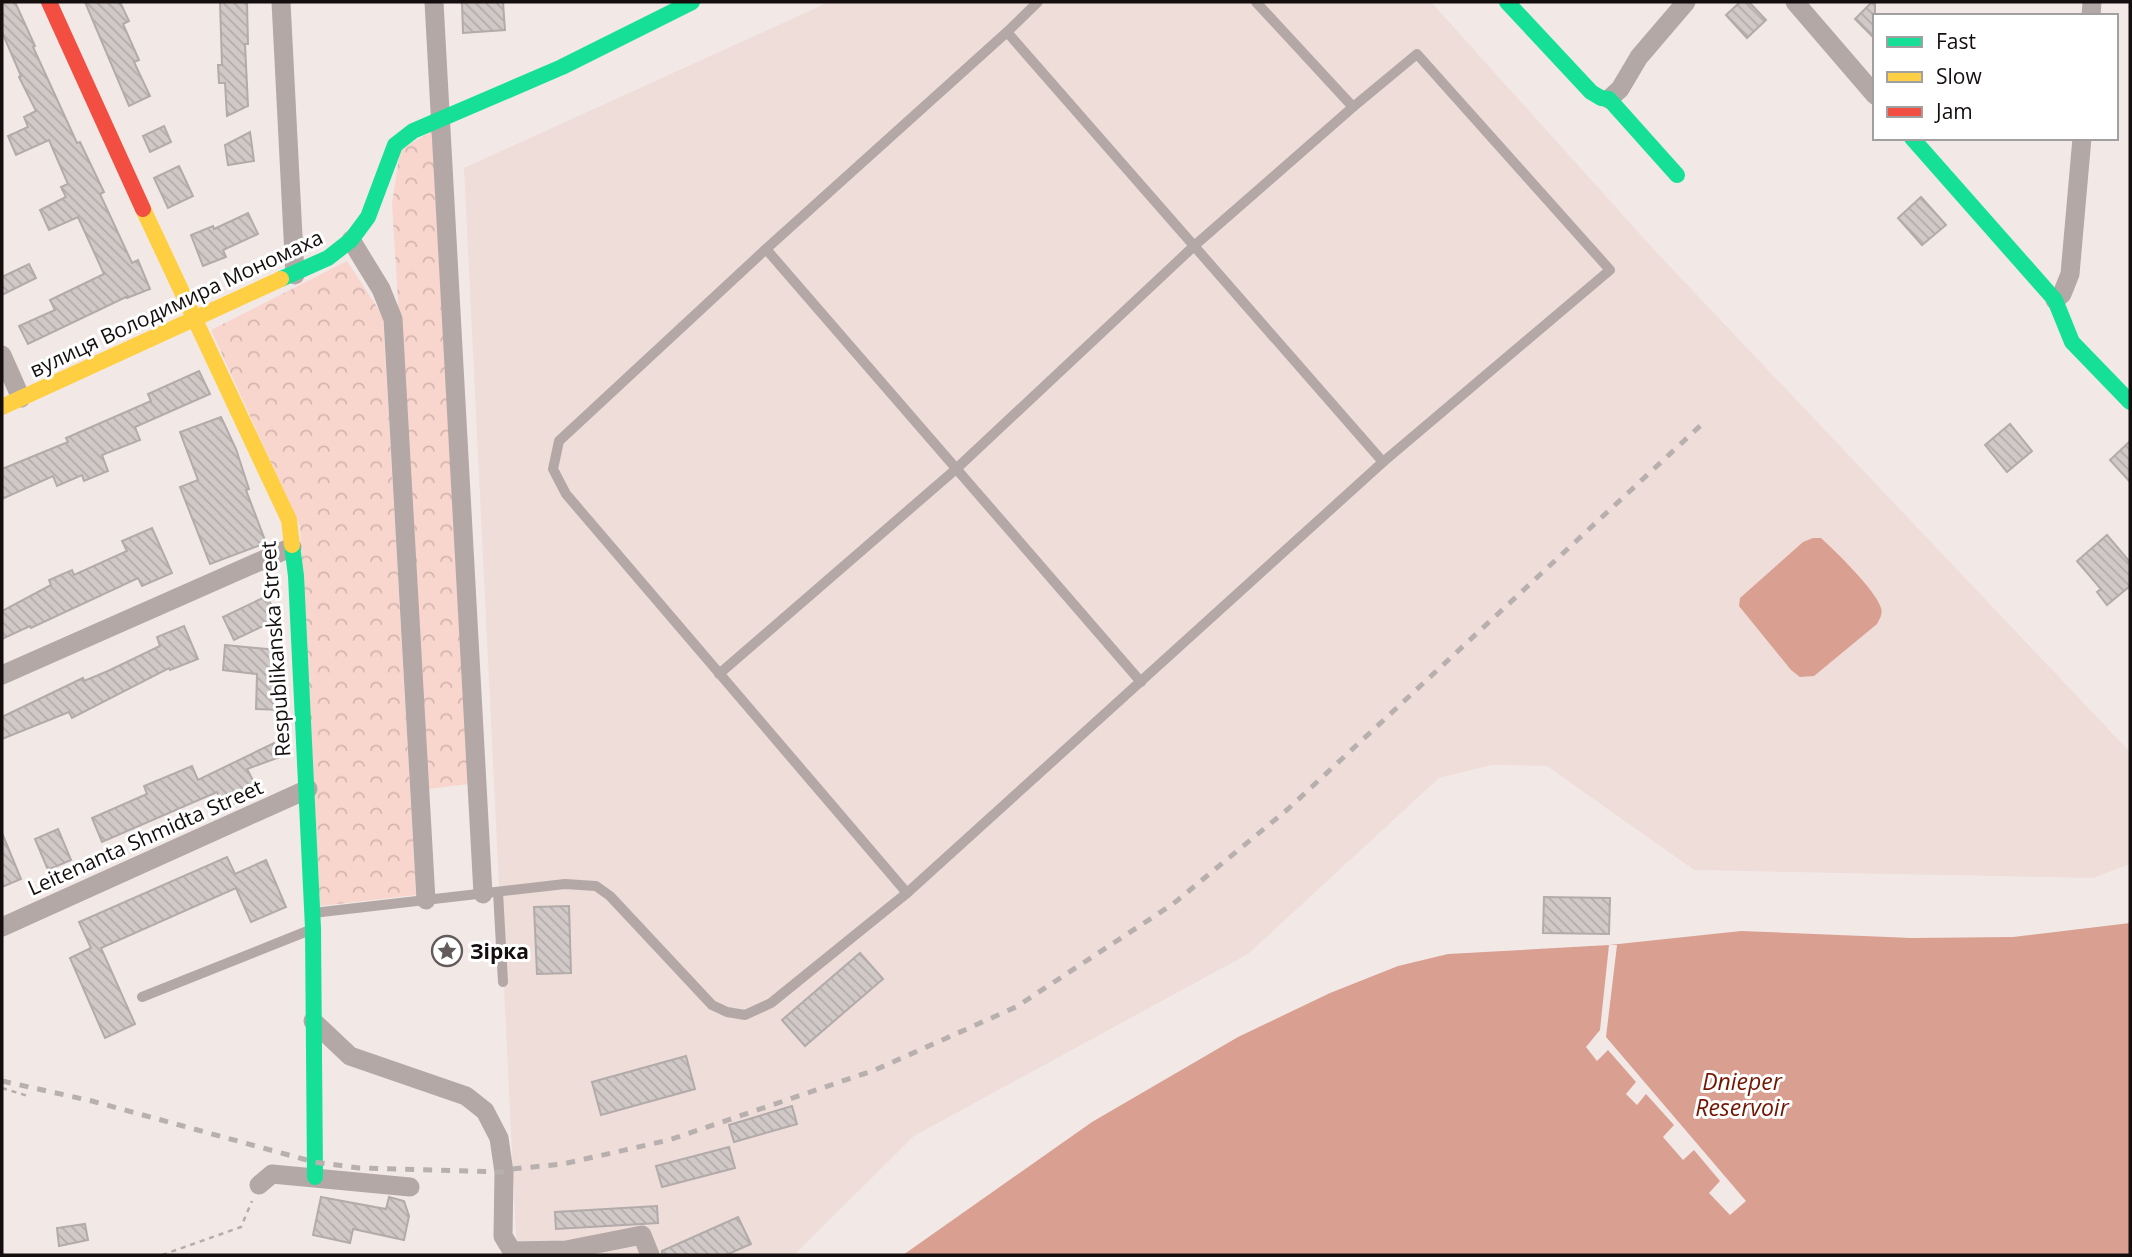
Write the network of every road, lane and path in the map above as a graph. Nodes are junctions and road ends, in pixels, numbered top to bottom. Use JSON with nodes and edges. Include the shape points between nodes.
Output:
{"nodes":[{"id":1,"x":49,"y":2,"type":"edge"},
{"id":2,"x":281,"y":2,"type":"edge"},
{"id":3,"x":434,"y":2,"type":"edge"},
{"id":4,"x":1038,"y":2,"type":"edge"},
{"id":5,"x":1256,"y":2,"type":"edge"},
{"id":6,"x":1507,"y":2,"type":"edge"},
{"id":7,"x":1686,"y":2,"type":"edge"},
{"id":8,"x":1795,"y":2,"type":"edge"},
{"id":9,"x":686,"y":3,"type":"edge"},
{"id":10,"x":1007,"y":32,"type":"junction"},
{"id":11,"x":1873,"y":93,"type":"edge"},
{"id":12,"x":1609,"y":99,"type":"junction"},
{"id":13,"x":1353,"y":107,"type":"junction"},
{"id":14,"x":442,"y":119,"type":"junction"},
{"id":15,"x":1914,"y":140,"type":"edge"},
{"id":16,"x":2082,"y":140,"type":"edge"},
{"id":17,"x":1677,"y":175,"type":"dead end"},
{"id":18,"x":351,"y":240,"type":"junction"},
{"id":19,"x":1194,"y":246,"type":"junction"},
{"id":20,"x":766,"y":249,"type":"junction"},
{"id":21,"x":295,"y":275,"type":"junction"},
{"id":22,"x":2055,"y":300,"type":"junction"},
{"id":23,"x":193,"y":319,"type":"junction"},
{"id":24,"x":2,"y":355,"type":"edge"},
{"id":25,"x":21,"y":398,"type":"junction"},
{"id":26,"x":2130,"y":402,"type":"edge"},
{"id":27,"x":2,"y":407,"type":"edge"},
{"id":28,"x":1383,"y":462,"type":"junction"},
{"id":29,"x":956,"y":469,"type":"junction"},
{"id":30,"x":292,"y":547,"type":"junction"},
{"id":31,"x":719,"y":674,"type":"junction"},
{"id":32,"x":2,"y":675,"type":"edge"},
{"id":33,"x":1141,"y":682,"type":"junction"},
{"id":34,"x":308,"y":789,"type":"junction"},
{"id":35,"x":491,"y":893,"type":"junction"},
{"id":36,"x":907,"y":893,"type":"junction"},
{"id":37,"x":426,"y":900,"type":"junction"},
{"id":38,"x":313,"y":921,"type":"junction"},
{"id":39,"x":2,"y":927,"type":"edge"},
{"id":40,"x":502,"y":982,"type":"dead end"},
{"id":41,"x":142,"y":998,"type":"dead end"},
{"id":42,"x":313,"y":1021,"type":"junction"},
{"id":43,"x":2,"y":1088,"type":"edge"},
{"id":44,"x":28,"y":1096,"type":"dead end"},
{"id":45,"x":315,"y":1177,"type":"junction"},
{"id":46,"x":259,"y":1185,"type":"joint"},
{"id":47,"x":410,"y":1187,"type":"dead end"},
{"id":48,"x":566,"y":1253,"type":"edge"},
{"id":49,"x":162,"y":1255,"type":"edge"},
{"id":50,"x":650,"y":1255,"type":"edge"}],
"edges":[{"from":1,"to":23,"type":"street","name":"Respublikanska Street"},
{"from":2,"to":21,"type":"street"},
{"from":3,"to":14,"type":"street"},
{"from":4,"to":10,"type":"lane"},
{"from":5,"to":13,"type":"lane"},
{"from":6,"to":12,"type":"street","via":[[1591,92]]},
{"from":7,"to":12,"type":"street"},
{"from":8,"to":11,"type":"street"},
{"from":9,"to":14,"type":"street","name":"вулиця Володимира Мономаха","via":[[562,67]]},
{"from":10,"to":19,"type":"lane"},
{"from":10,"to":20,"type":"lane"},
{"from":12,"to":17,"type":"street"},
{"from":13,"to":19,"type":"lane"},
{"from":13,"to":28,"type":"lane","via":[[1417,54],[1611,270]]},
{"from":14,"to":18,"type":"street","name":"вулиця Володимира Мономаха","via":[[394,145],[368,217]]},
{"from":14,"to":35,"type":"street"},
{"from":15,"to":22,"type":"street"},
{"from":16,"to":22,"type":"street","via":[[2070,274]]},
{"from":18,"to":21,"type":"street","name":"вулиця Володимира Мономаха"},
{"from":18,"to":37,"type":"street","via":[[393,319]]},
{"from":19,"to":28,"type":"lane"},
{"from":19,"to":29,"type":"lane"},
{"from":20,"to":29,"type":"lane"},
{"from":20,"to":31,"type":"lane","via":[[558,442],[553,469],[566,494]]},
{"from":21,"to":23,"type":"street","name":"вулиця Володимира Мономаха"},
{"from":22,"to":26,"type":"street","via":[[2072,342]]},
{"from":23,"to":25,"type":"street","name":"вулиця Володимира Мономаха"},
{"from":23,"to":30,"type":"street","name":"Respublikanska Street","via":[[289,520]]},
{"from":24,"to":25,"type":"street"},
{"from":25,"to":27,"type":"street","name":"вулиця Володимира Мономаха"},
{"from":28,"to":33,"type":"lane"},
{"from":29,"to":31,"type":"lane"},
{"from":29,"to":33,"type":"lane"},
{"from":30,"to":32,"type":"street"},
{"from":30,"to":34,"type":"street","name":"Respublikanska Street"},
{"from":31,"to":36,"type":"lane"},
{"from":33,"to":36,"type":"lane"},
{"from":34,"to":38,"type":"street","name":"Respublikanska Street"},
{"from":34,"to":39,"type":"street","name":"Leitenanta Shmidta Street"},
{"from":35,"to":36,"type":"lane","via":[[565,884],[596,887],[610,896],[712,1005],[745,1015],[771,1003]]},
{"from":35,"to":37,"type":"lane"},
{"from":35,"to":40,"type":"lane"},
{"from":37,"to":38,"type":"lane"},
{"from":38,"to":41,"type":"lane"},
{"from":38,"to":42,"type":"street","name":"Respublikanska Street"},
{"from":42,"to":45,"type":"street","name":"Respublikanska Street"},
{"from":42,"to":48,"type":"street","via":[[350,1056],[466,1096],[485,1111],[499,1138],[503,1236],[512,1251]]},
{"from":43,"to":44,"type":"path"},
{"from":45,"to":46,"type":"street","via":[[272,1174]]},
{"from":45,"to":47,"type":"street"},
{"from":46,"to":49,"type":"path","via":[[240,1227]]},
{"from":48,"to":50,"type":"street","via":[[642,1235]]}]}
